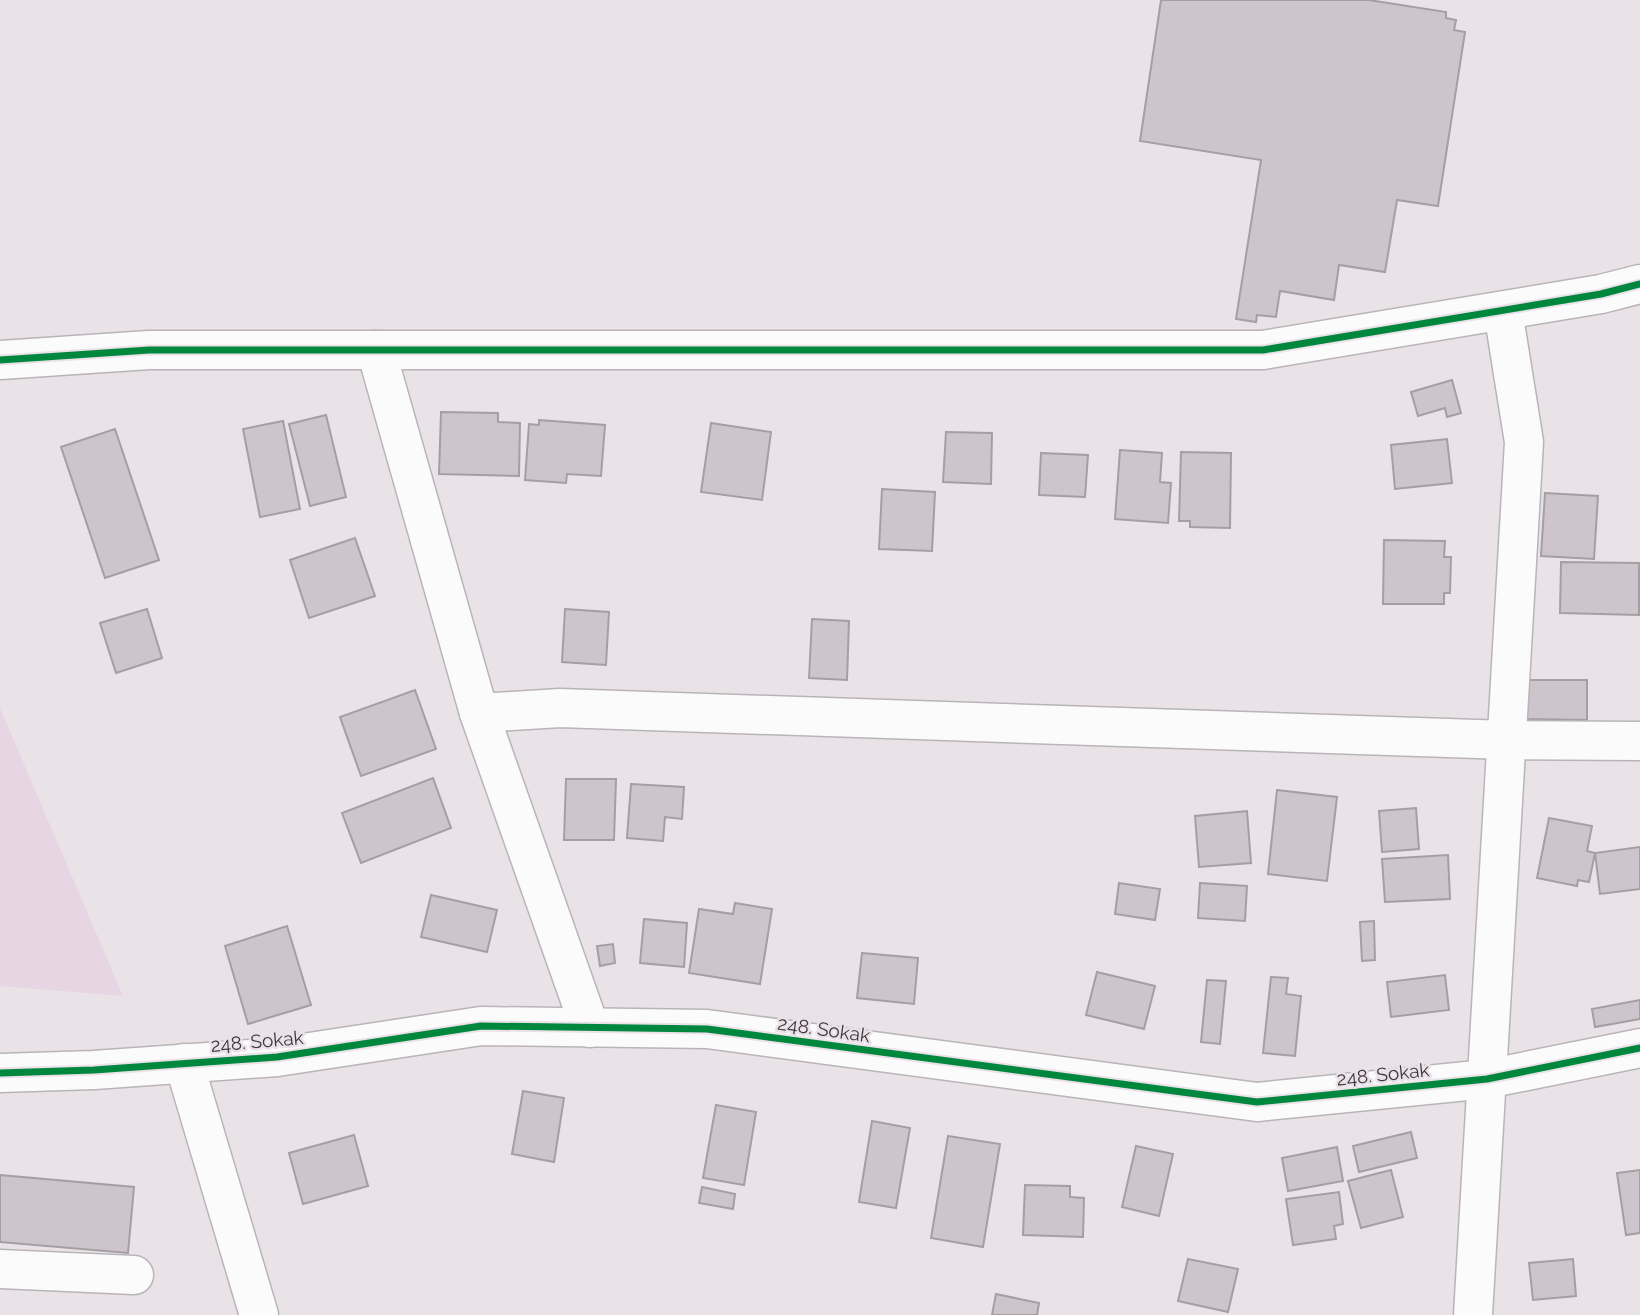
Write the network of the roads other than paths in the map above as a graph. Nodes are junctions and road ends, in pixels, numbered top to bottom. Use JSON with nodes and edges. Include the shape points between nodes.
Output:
{"nodes":[{"id":1,"x":1640,"y":284,"type":"edge"},
{"id":2,"x":1503,"y":311,"type":"junction"},
{"id":3,"x":376,"y":350,"type":"junction"},
{"id":4,"x":0,"y":360,"type":"edge"},
{"id":5,"x":479,"y":713,"type":"junction"},
{"id":6,"x":1507,"y":740,"type":"junction"},
{"id":7,"x":1640,"y":741,"type":"edge"},
{"id":8,"x":590,"y":1028,"type":"junction"},
{"id":9,"x":1640,"y":1048,"type":"edge"},
{"id":10,"x":184,"y":1063,"type":"junction"},
{"id":11,"x":0,"y":1073,"type":"edge"},
{"id":12,"x":1487,"y":1079,"type":"junction"},
{"id":13,"x":0,"y":1269,"type":"edge"},
{"id":14,"x":134,"y":1275,"type":"dead end"},
{"id":15,"x":259,"y":1315,"type":"edge"},
{"id":16,"x":1473,"y":1315,"type":"edge"}],
"edges":[{"from":1,"to":2,"type":"street"},
{"from":2,"to":3,"type":"street","via":[[1263,350]]},
{"from":2,"to":6,"type":"street","via":[[1524,442]]},
{"from":3,"to":4,"type":"street","via":[[149,350]]},
{"from":3,"to":5,"type":"street"},
{"from":5,"to":6,"type":"street","via":[[560,708]]},
{"from":5,"to":8,"type":"street"},
{"from":6,"to":7,"type":"street"},
{"from":6,"to":12,"type":"street"},
{"from":8,"to":10,"type":"street","name":"248. Sokak","via":[[481,1026],[277,1057]]},
{"from":8,"to":12,"type":"street","name":"248. Sokak","via":[[706,1030],[1257,1102]]},
{"from":9,"to":12,"type":"street","name":"248. Sokak"},
{"from":10,"to":11,"type":"street","name":"248. Sokak"},
{"from":10,"to":15,"type":"street"},
{"from":12,"to":16,"type":"street"},
{"from":13,"to":14,"type":"street"}]}
